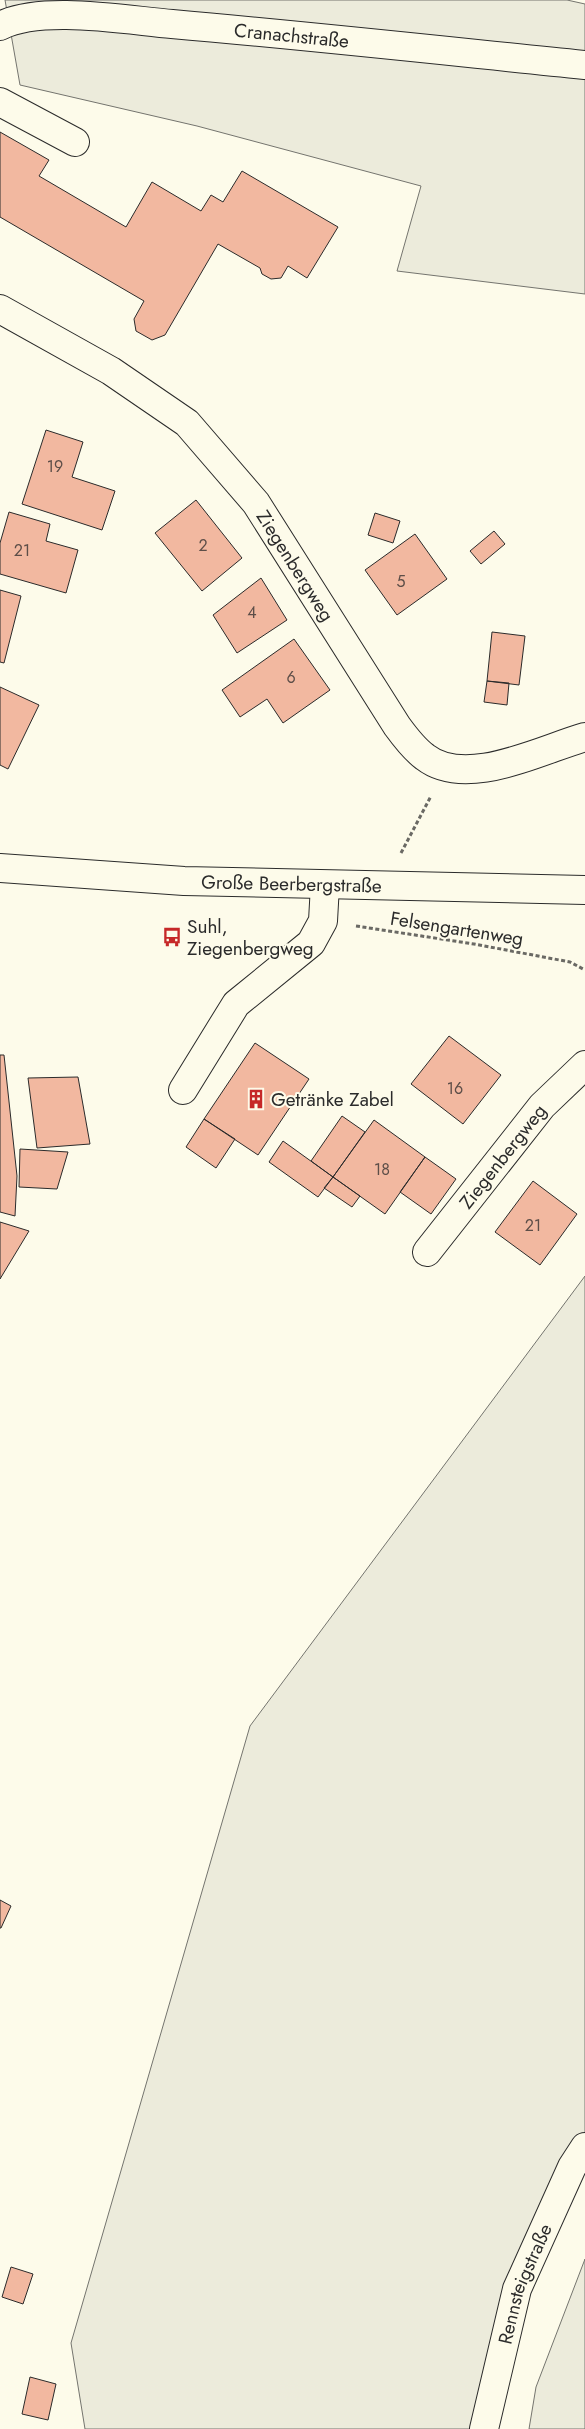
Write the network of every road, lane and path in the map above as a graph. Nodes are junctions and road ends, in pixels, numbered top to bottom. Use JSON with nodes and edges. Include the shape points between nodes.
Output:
{"nodes":[{"id":1,"x":0,"y":26,"type":"edge"},
{"id":2,"x":585,"y":66,"type":"edge"},
{"id":3,"x":0,"y":102,"type":"edge"},
{"id":4,"x":75,"y":142,"type":"dead end"},
{"id":5,"x":0,"y":309,"type":"edge"},
{"id":6,"x":585,"y":738,"type":"edge"},
{"id":7,"x":446,"y":767,"type":"junction"},
{"id":8,"x":0,"y":868,"type":"edge"},
{"id":9,"x":325,"y":885,"type":"junction"},
{"id":10,"x":383,"y":886,"type":"junction"},
{"id":11,"x":585,"y":890,"type":"edge"},
{"id":12,"x":323,"y":921,"type":"junction"},
{"id":13,"x":585,"y":970,"type":"edge"},
{"id":14,"x":585,"y":1066,"type":"edge"},
{"id":15,"x":183,"y":1090,"type":"dead end"},
{"id":16,"x":427,"y":1252,"type":"dead end"},
{"id":17,"x":585,"y":2147,"type":"edge"},
{"id":18,"x":484,"y":2429,"type":"edge"}],
"edges":[{"from":1,"to":2,"type":"street","name":"Cranachstraße","via":[[13,19],[61,15]]},
{"from":3,"to":4,"type":"street"},
{"from":5,"to":7,"type":"street","name":"Ziegenbergweg","via":[[111,371],[187,422],[256,503],[396,726],[425,758]]},
{"from":6,"to":7,"type":"street","name":"Ziegenbergweg","via":[[493,768],[468,771]]},
{"from":7,"to":10,"type":"path"},
{"from":8,"to":9,"type":"street","name":"Große Beerbergstraße","via":[[184,881]]},
{"from":9,"to":10,"type":"street","name":"Große Beerbergstraße"},
{"from":9,"to":12,"type":"street"},
{"from":10,"to":11,"type":"street","name":"Große Beerbergstraße"},
{"from":12,"to":13,"type":"path","name":"Felsengartenweg","via":[[474,944],[570,962]]},
{"from":12,"to":15,"type":"street","via":[[311,943],[236,1004]]},
{"from":14,"to":16,"type":"street","name":"Ziegenbergweg","via":[[542,1106]]},
{"from":17,"to":18,"type":"street","name":"Rennsteigstraße","via":[[572,2167],[517,2289]]}]}
